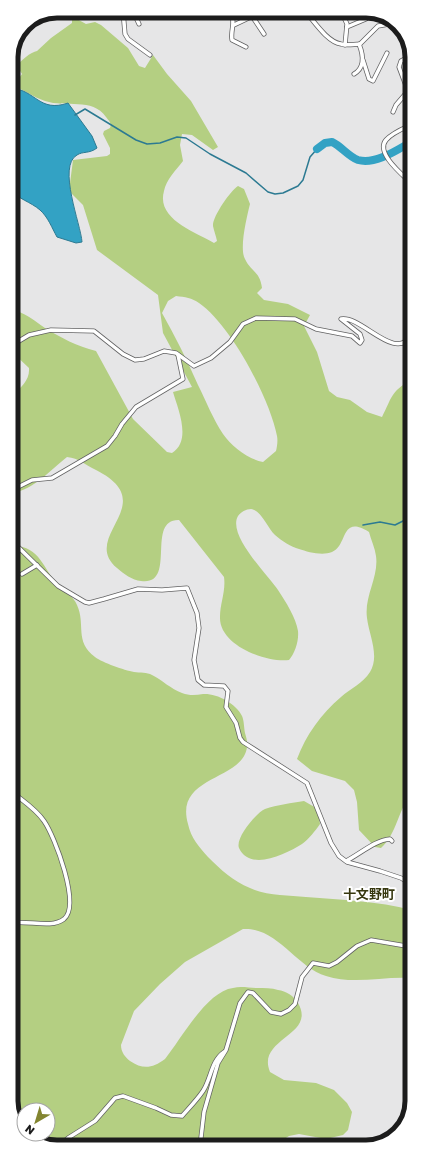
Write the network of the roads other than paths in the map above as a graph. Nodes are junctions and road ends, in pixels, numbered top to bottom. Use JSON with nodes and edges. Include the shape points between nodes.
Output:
{"nodes":[{"id":1,"x":124,"y":18,"type":"edge"},
{"id":2,"x":136,"y":18,"type":"edge"},
{"id":3,"x":232,"y":18,"type":"edge"},
{"id":4,"x":248,"y":18,"type":"edge"},
{"id":5,"x":253,"y":18,"type":"edge"},
{"id":6,"x":311,"y":18,"type":"edge"},
{"id":7,"x":344,"y":18,"type":"edge"},
{"id":8,"x":366,"y":18,"type":"dead end"},
{"id":9,"x":139,"y":24,"type":"dead end"},
{"id":10,"x":234,"y":25,"type":"junction"},
{"id":11,"x":389,"y":25,"type":"edge"},
{"id":12,"x":347,"y":27,"type":"junction"},
{"id":13,"x":264,"y":34,"type":"dead end"},
{"id":14,"x":359,"y":44,"type":"junction"},
{"id":15,"x":345,"y":45,"type":"junction"},
{"id":16,"x":246,"y":46,"type":"dead end"},
{"id":17,"x":387,"y":53,"type":"dead end"},
{"id":18,"x":150,"y":55,"type":"dead end"},
{"id":19,"x":405,"y":59,"type":"edge"},
{"id":20,"x":363,"y":60,"type":"junction"},
{"id":21,"x":354,"y":74,"type":"dead end"},
{"id":22,"x":405,"y":83,"type":"edge"},
{"id":23,"x":405,"y":95,"type":"edge"},
{"id":24,"x":399,"y":112,"type":"dead end"},
{"id":25,"x":405,"y":128,"type":"edge"},
{"id":26,"x":405,"y":177,"type":"edge"},
{"id":27,"x":18,"y":341,"type":"edge"},
{"id":28,"x":405,"y":342,"type":"edge"},
{"id":29,"x":178,"y":355,"type":"junction"},
{"id":30,"x":18,"y":487,"type":"edge"},
{"id":31,"x":20,"y":549,"type":"joint"},
{"id":32,"x":18,"y":552,"type":"edge"},
{"id":33,"x":37,"y":566,"type":"junction"},
{"id":34,"x":22,"y":574,"type":"dead end"},
{"id":35,"x":18,"y":797,"type":"edge"},
{"id":36,"x":392,"y":841,"type":"dead end"},
{"id":37,"x":346,"y":861,"type":"junction"},
{"id":38,"x":405,"y":881,"type":"edge"},
{"id":39,"x":18,"y":923,"type":"edge"},
{"id":40,"x":405,"y":946,"type":"edge"},
{"id":41,"x":226,"y":1050,"type":"junction"},
{"id":42,"x":66,"y":1140,"type":"edge"},
{"id":43,"x":201,"y":1140,"type":"edge"}],
"edges":[{"from":1,"to":18,"type":"street","via":[[128,39]]},
{"from":2,"to":9,"type":"street"},
{"from":3,"to":10,"type":"street"},
{"from":4,"to":10,"type":"street"},
{"from":5,"to":13,"type":"street"},
{"from":6,"to":15,"type":"street","via":[[328,37],[336,43]]},
{"from":7,"to":12,"type":"street"},
{"from":8,"to":12,"type":"street"},
{"from":10,"to":16,"type":"street","via":[[232,40]]},
{"from":11,"to":14,"type":"street","via":[[378,26]]},
{"from":12,"to":15,"type":"street"},
{"from":14,"to":15,"type":"street"},
{"from":14,"to":20,"type":"street"},
{"from":17,"to":20,"type":"street","via":[[373,81],[369,79]]},
{"from":19,"to":22,"type":"street","via":[[399,67]]},
{"from":20,"to":21,"type":"street","via":[[359,70]]},
{"from":23,"to":24,"type":"street","via":[[393,110]]},
{"from":25,"to":26,"type":"street","via":[[385,141],[384,151],[391,164]]},
{"from":27,"to":29,"type":"street","via":[[29,335],[51,330],[94,331],[123,354],[135,360],[164,351]]},
{"from":28,"to":29,"type":"street","via":[[393,344],[345,318],[340,319],[360,334],[360,343],[352,336],[316,329],[295,319],[256,318],[243,324],[230,342],[211,358],[194,366]]},
{"from":29,"to":30,"type":"street","via":[[184,379],[136,407],[107,446],[52,478],[32,480]]},
{"from":31,"to":32,"type":"street"},
{"from":31,"to":33,"type":"street"},
{"from":33,"to":34,"type":"street"},
{"from":33,"to":37,"type":"street","via":[[69,594],[89,603],[138,589],[187,588],[197,613],[199,628],[194,660],[198,680],[204,685],[224,686],[228,691],[226,708],[236,723],[243,742],[307,783],[331,843],[339,856]]},
{"from":35,"to":39,"type":"street","via":[[32,808],[49,829],[66,876],[70,910],[61,920],[48,923]]},
{"from":36,"to":37,"type":"street","via":[[386,839]]},
{"from":37,"to":38,"type":"street"},
{"from":40,"to":41,"type":"street","via":[[371,940],[357,946],[329,966],[313,963],[302,977],[295,1004],[281,1014],[271,1012],[253,993],[248,992],[240,1003]]},
{"from":41,"to":42,"type":"street","via":[[220,1055],[209,1074],[204,1090],[182,1116],[170,1116],[123,1096],[115,1098],[95,1121]]},
{"from":41,"to":43,"type":"street","via":[[218,1063],[212,1082],[204,1112]]}]}
